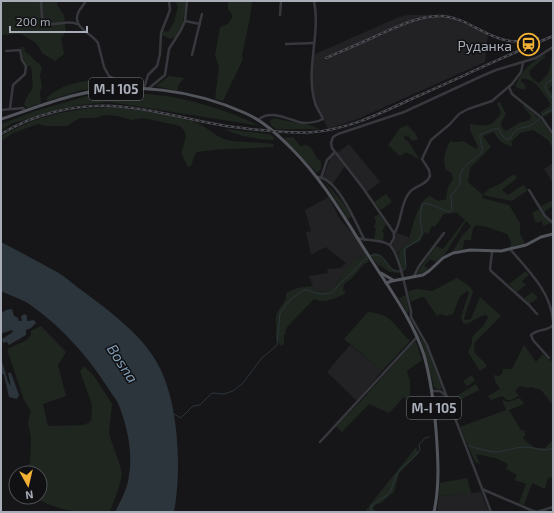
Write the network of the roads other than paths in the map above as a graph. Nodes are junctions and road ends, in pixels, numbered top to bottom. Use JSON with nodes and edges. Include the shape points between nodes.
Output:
{"nodes":[{"id":1,"x":40,"y":1,"type":"edge"},
{"id":2,"x":86,"y":1,"type":"edge"},
{"id":3,"x":169,"y":1,"type":"edge"},
{"id":4,"x":187,"y":1,"type":"edge"},
{"id":5,"x":281,"y":1,"type":"edge"},
{"id":6,"x":314,"y":1,"type":"edge"},
{"id":7,"x":202,"y":14,"type":"dead end"},
{"id":8,"x":280,"y":15,"type":"dead end"},
{"id":9,"x":185,"y":21,"type":"junction"},
{"id":10,"x":200,"y":24,"type":"junction"},
{"id":11,"x":79,"y":26,"type":"junction"},
{"id":12,"x":314,"y":43,"type":"junction"},
{"id":13,"x":286,"y":44,"type":"dead end"},
{"id":14,"x":553,"y":48,"type":"edge"},
{"id":15,"x":6,"y":51,"type":"dead end"},
{"id":16,"x":192,"y":55,"type":"dead end"},
{"id":17,"x":523,"y":63,"type":"junction"},
{"id":18,"x":509,"y":87,"type":"junction"},
{"id":19,"x":145,"y":89,"type":"junction"},
{"id":20,"x":10,"y":108,"type":"junction"},
{"id":21,"x":1,"y":110,"type":"edge"},
{"id":22,"x":25,"y":111,"type":"junction"},
{"id":23,"x":1,"y":119,"type":"edge"},
{"id":24,"x":258,"y":120,"type":"junction"},
{"id":25,"x":553,"y":134,"type":"edge"},
{"id":26,"x":335,"y":152,"type":"junction"},
{"id":27,"x":320,"y":178,"type":"junction"},
{"id":28,"x":529,"y":190,"type":"dead end"},
{"id":29,"x":553,"y":223,"type":"edge"},
{"id":30,"x":444,"y":233,"type":"dead end"},
{"id":31,"x":394,"y":234,"type":"junction"},
{"id":32,"x":553,"y":234,"type":"edge"},
{"id":33,"x":357,"y":238,"type":"junction"},
{"id":34,"x":364,"y":240,"type":"junction"},
{"id":35,"x":390,"y":245,"type":"junction"},
{"id":36,"x":510,"y":249,"type":"junction"},
{"id":37,"x":492,"y":252,"type":"junction"},
{"id":38,"x":378,"y":271,"type":"junction"},
{"id":39,"x":414,"y":276,"type":"junction"},
{"id":40,"x":403,"y":278,"type":"junction"},
{"id":41,"x":395,"y":280,"type":"junction"},
{"id":42,"x":386,"y":283,"type":"junction"},
{"id":43,"x":537,"y":314,"type":"dead end"},
{"id":44,"x":411,"y":317,"type":"junction"},
{"id":45,"x":409,"y":322,"type":"junction"},
{"id":46,"x":553,"y":322,"type":"edge"},
{"id":47,"x":553,"y":325,"type":"edge"},
{"id":48,"x":417,"y":337,"type":"junction"},
{"id":49,"x":549,"y":358,"type":"dead end"},
{"id":50,"x":444,"y":388,"type":"junction"},
{"id":51,"x":432,"y":391,"type":"junction"},
{"id":52,"x":442,"y":392,"type":"junction"},
{"id":53,"x":447,"y":397,"type":"junction"},
{"id":54,"x":320,"y":442,"type":"dead end"},
{"id":55,"x":482,"y":488,"type":"junction"},
{"id":56,"x":553,"y":507,"type":"edge"},
{"id":57,"x":434,"y":512,"type":"edge"},
{"id":58,"x":491,"y":512,"type":"edge"}],
"edges":[{"from":1,"to":11,"type":"street","via":[[45,23],[72,22]]},
{"from":2,"to":11,"type":"street","via":[[78,13]]},
{"from":3,"to":19,"type":"street","via":[[170,10],[161,33],[157,66],[148,75]]},
{"from":4,"to":9,"type":"street"},
{"from":5,"to":8,"type":"street"},
{"from":6,"to":12,"type":"street"},
{"from":7,"to":10,"type":"street"},
{"from":9,"to":10,"type":"street"},
{"from":9,"to":19,"type":"street","via":[[169,49],[165,75]]},
{"from":10,"to":16,"type":"street"},
{"from":11,"to":19,"type":"street","via":[[98,43],[108,76]]},
{"from":12,"to":13,"type":"street"},
{"from":12,"to":24,"type":"street","via":[[314,96],[324,119],[306,123],[271,115]]},
{"from":14,"to":17,"type":"street"},
{"from":15,"to":20,"type":"street","via":[[20,50],[26,66],[25,74],[13,85]]},
{"from":17,"to":18,"type":"street","via":[[517,79]]},
{"from":17,"to":26,"type":"street","via":[[496,70],[404,112],[338,134],[332,141]]},
{"from":18,"to":25,"type":"street","via":[[512,94],[541,116]]},
{"from":18,"to":31,"type":"street","via":[[489,102],[462,111],[432,140],[422,159],[430,176],[425,183],[408,194]]},
{"from":19,"to":22,"type":"main road","number":"M-I 105","via":[[89,92]]},
{"from":19,"to":24,"type":"main road","number":"M-I 105","via":[[208,100]]},
{"from":20,"to":21,"type":"street"},
{"from":20,"to":22,"type":"street","via":[[23,108]]},
{"from":22,"to":23,"type":"main road","number":"M-I 105"},
{"from":24,"to":27,"type":"main road","number":"M-I 105","via":[[284,141]]},
{"from":26,"to":27,"type":"street","via":[[327,160]]},
{"from":26,"to":31,"type":"street"},
{"from":27,"to":33,"type":"main road","number":"M-I 105"},
{"from":27,"to":34,"type":"street","via":[[327,181],[343,199]]},
{"from":28,"to":29,"type":"street","via":[[545,216]]},
{"from":30,"to":39,"type":"street"},
{"from":31,"to":35,"type":"street"},
{"from":32,"to":36,"type":"main road"},
{"from":33,"to":34,"type":"street"},
{"from":33,"to":38,"type":"main road","number":"M-I 105"},
{"from":34,"to":35,"type":"street"},
{"from":35,"to":40,"type":"street","via":[[396,254]]},
{"from":36,"to":37,"type":"main road"},
{"from":36,"to":46,"type":"street","via":[[548,298]]},
{"from":37,"to":39,"type":"main road","via":[[470,250],[453,253],[426,273]]},
{"from":37,"to":43,"type":"street","via":[[491,271]]},
{"from":38,"to":41,"type":"main road"},
{"from":38,"to":42,"type":"main road","number":"M-I 105"},
{"from":39,"to":40,"type":"main road"},
{"from":40,"to":41,"type":"main road"},
{"from":40,"to":44,"type":"street"},
{"from":41,"to":42,"type":"main road"},
{"from":42,"to":45,"type":"main road","number":"M-I 105"},
{"from":44,"to":45,"type":"street"},
{"from":44,"to":50,"type":"street","via":[[427,344]]},
{"from":45,"to":48,"type":"main road","number":"M-I 105"},
{"from":47,"to":49,"type":"street","via":[[531,336]]},
{"from":48,"to":51,"type":"main road","number":"M-I 105"},
{"from":48,"to":54,"type":"street"},
{"from":50,"to":52,"type":"street"},
{"from":50,"to":53,"type":"street"},
{"from":51,"to":52,"type":"street"},
{"from":51,"to":57,"type":"main road","number":"M-I 105","via":[[438,462]]},
{"from":52,"to":53,"type":"street"},
{"from":53,"to":55,"type":"street"},
{"from":55,"to":56,"type":"street","via":[[533,511]]},
{"from":55,"to":58,"type":"street"}]}
